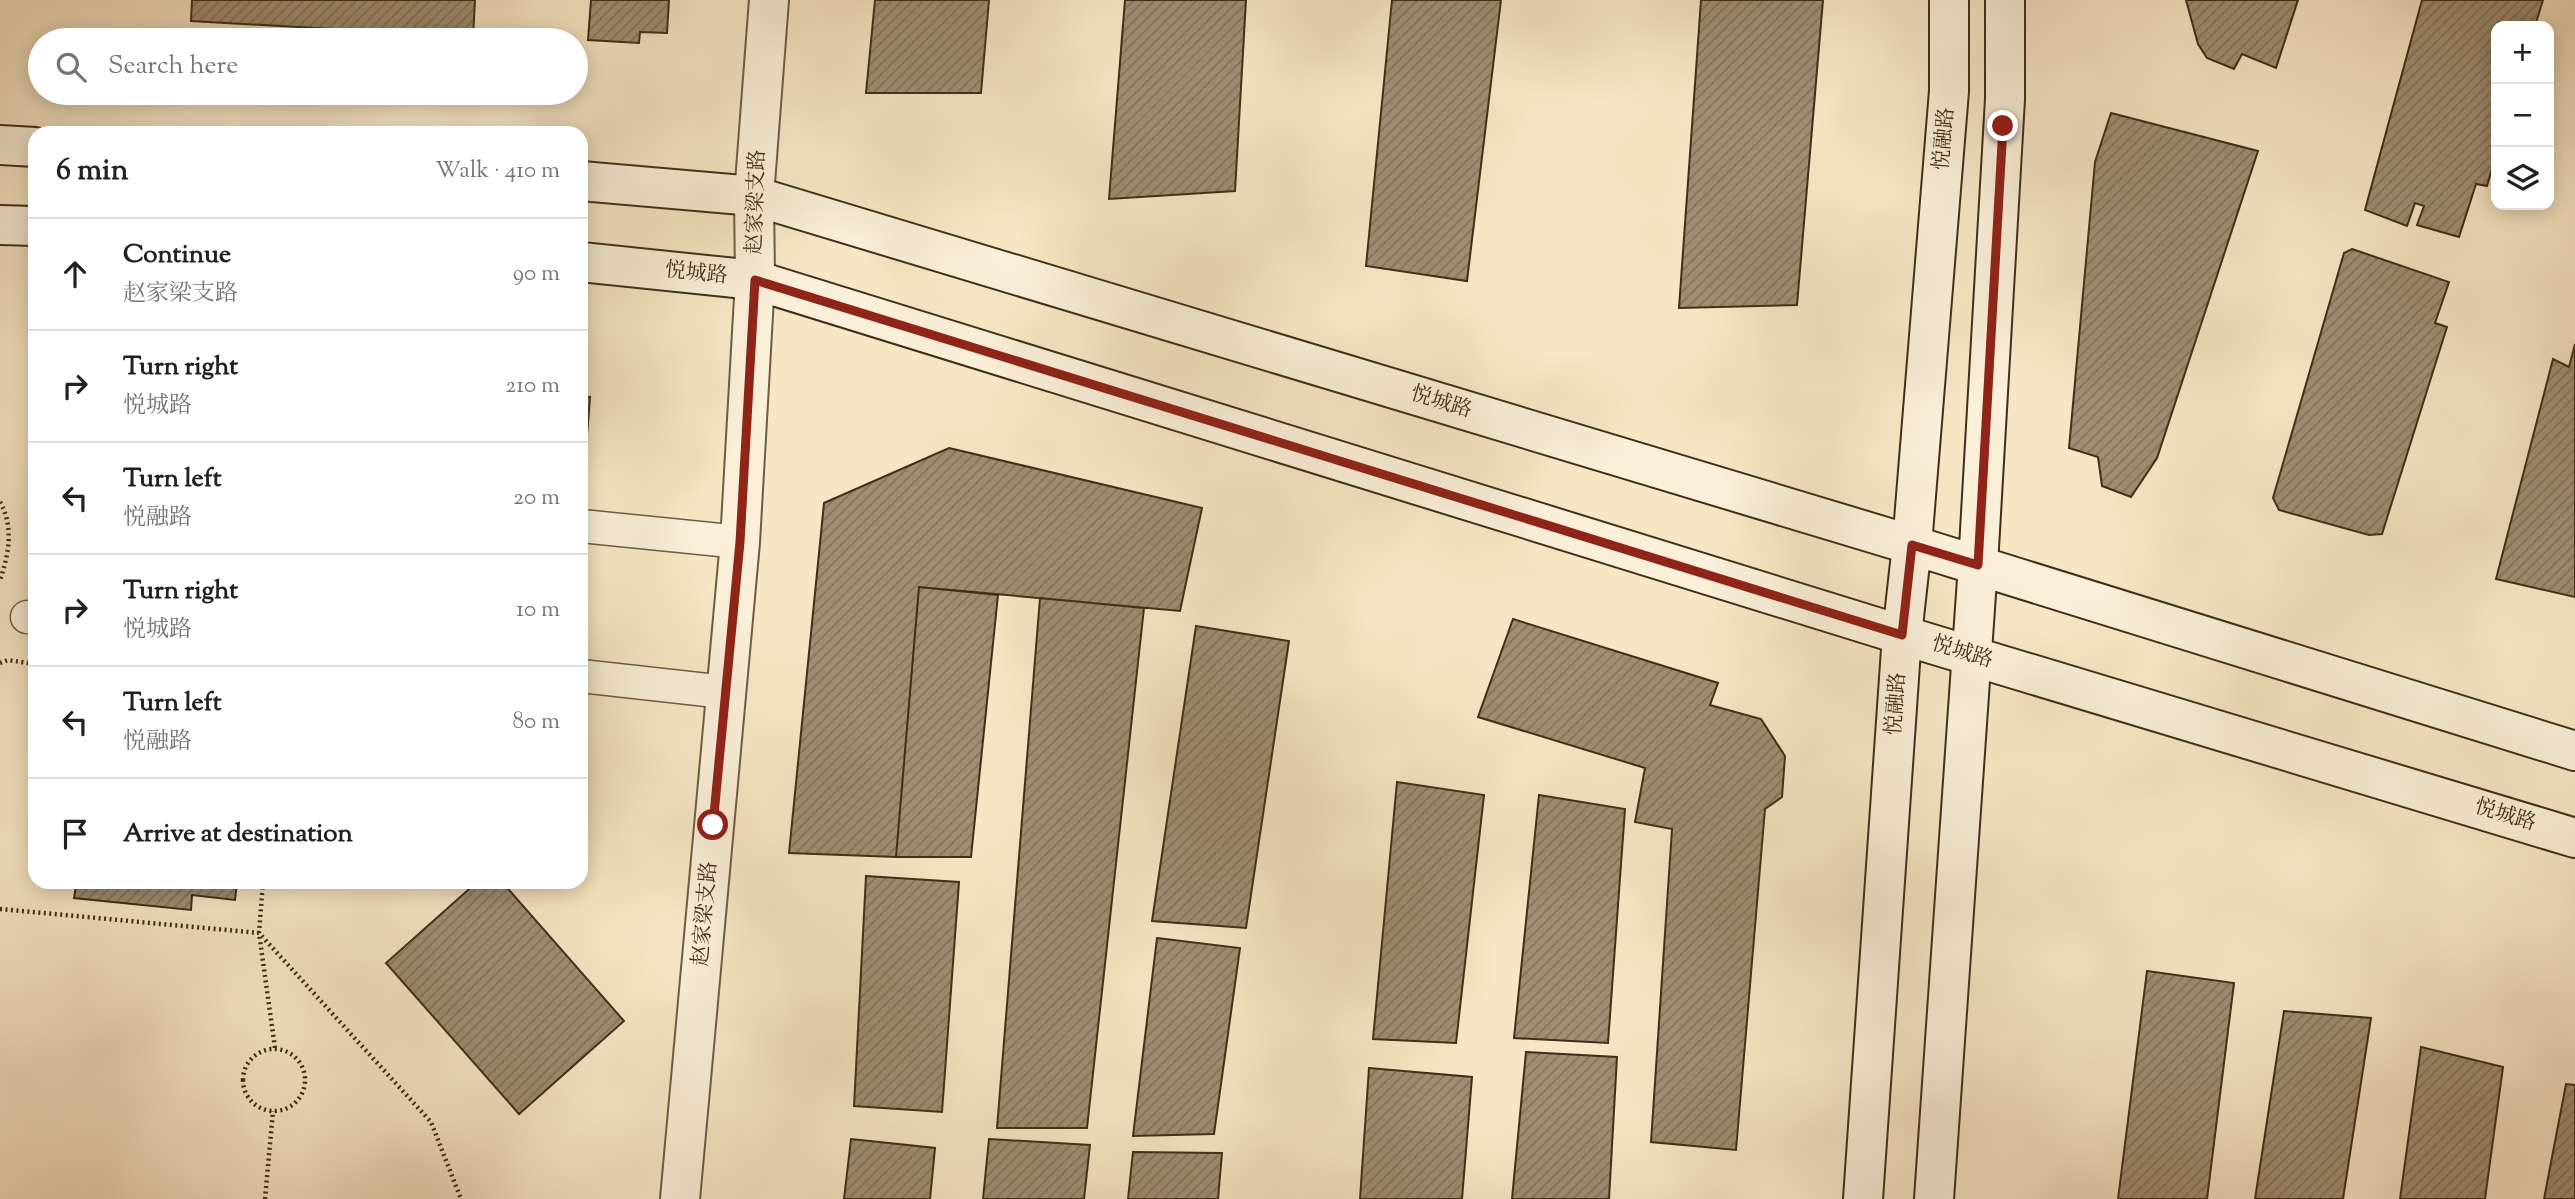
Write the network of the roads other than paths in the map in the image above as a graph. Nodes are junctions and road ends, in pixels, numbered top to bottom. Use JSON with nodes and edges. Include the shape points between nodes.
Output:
{"nodes":[{"id":1,"x":769,"y":0,"type":"edge"},
{"id":2,"x":1949,"y":0,"type":"edge"},
{"id":3,"x":2005,"y":0,"type":"edge"},
{"id":4,"x":0,"y":145,"type":"edge"},
{"id":5,"x":28,"y":147,"type":"edge"},
{"id":6,"x":588,"y":182,"type":"edge"},
{"id":7,"x":754,"y":196,"type":"junction"},
{"id":8,"x":0,"y":225,"type":"edge"},
{"id":9,"x":28,"y":226,"type":"edge"},
{"id":10,"x":588,"y":263,"type":"edge"},
{"id":11,"x":755,"y":280,"type":"junction"},
{"id":12,"x":588,"y":527,"type":"edge"},
{"id":13,"x":740,"y":542,"type":"junction"},
{"id":14,"x":1912,"y":545,"type":"junction"},
{"id":15,"x":1978,"y":565,"type":"junction"},
{"id":16,"x":1902,"y":635,"type":"junction"},
{"id":17,"x":1971,"y":656,"type":"junction"},
{"id":18,"x":588,"y":677,"type":"edge"},
{"id":19,"x":725,"y":692,"type":"junction"},
{"id":20,"x":2575,"y":751,"type":"edge"},
{"id":21,"x":2575,"y":838,"type":"edge"},
{"id":22,"x":680,"y":1199,"type":"edge"},
{"id":23,"x":1863,"y":1199,"type":"edge"},
{"id":24,"x":1934,"y":1199,"type":"edge"}],
"edges":[{"from":1,"to":7,"type":"main road","name":"赵家梁支路"},
{"from":2,"to":14,"type":"main road","name":"悦融路","via":[[1949,92]]},
{"from":3,"to":15,"type":"main road","via":[[2005,99]]},
{"from":4,"to":5,"type":"main road"},
{"from":6,"to":7,"type":"main road","name":"悦城路"},
{"from":7,"to":11,"type":"main road","name":"赵家梁支路"},
{"from":7,"to":14,"type":"main road","name":"悦城路"},
{"from":8,"to":9,"type":"main road"},
{"from":10,"to":11,"type":"main road","name":"悦城路"},
{"from":11,"to":13,"type":"main road","name":"赵家梁支路"},
{"from":11,"to":16,"type":"main road","name":"悦城路"},
{"from":12,"to":13,"type":"street"},
{"from":13,"to":19,"type":"main road","name":"赵家梁支路"},
{"from":14,"to":15,"type":"main road","name":"悦城路"},
{"from":14,"to":16,"type":"main road","name":"悦融路"},
{"from":15,"to":17,"type":"main road"},
{"from":15,"to":20,"type":"main road","name":"悦城路"},
{"from":16,"to":17,"type":"main road","name":"悦城路"},
{"from":16,"to":23,"type":"main road","name":"悦融路"},
{"from":17,"to":21,"type":"main road","name":"悦城路"},
{"from":17,"to":24,"type":"main road"},
{"from":18,"to":19,"type":"street"},
{"from":19,"to":22,"type":"main road","name":"赵家梁支路"}]}
